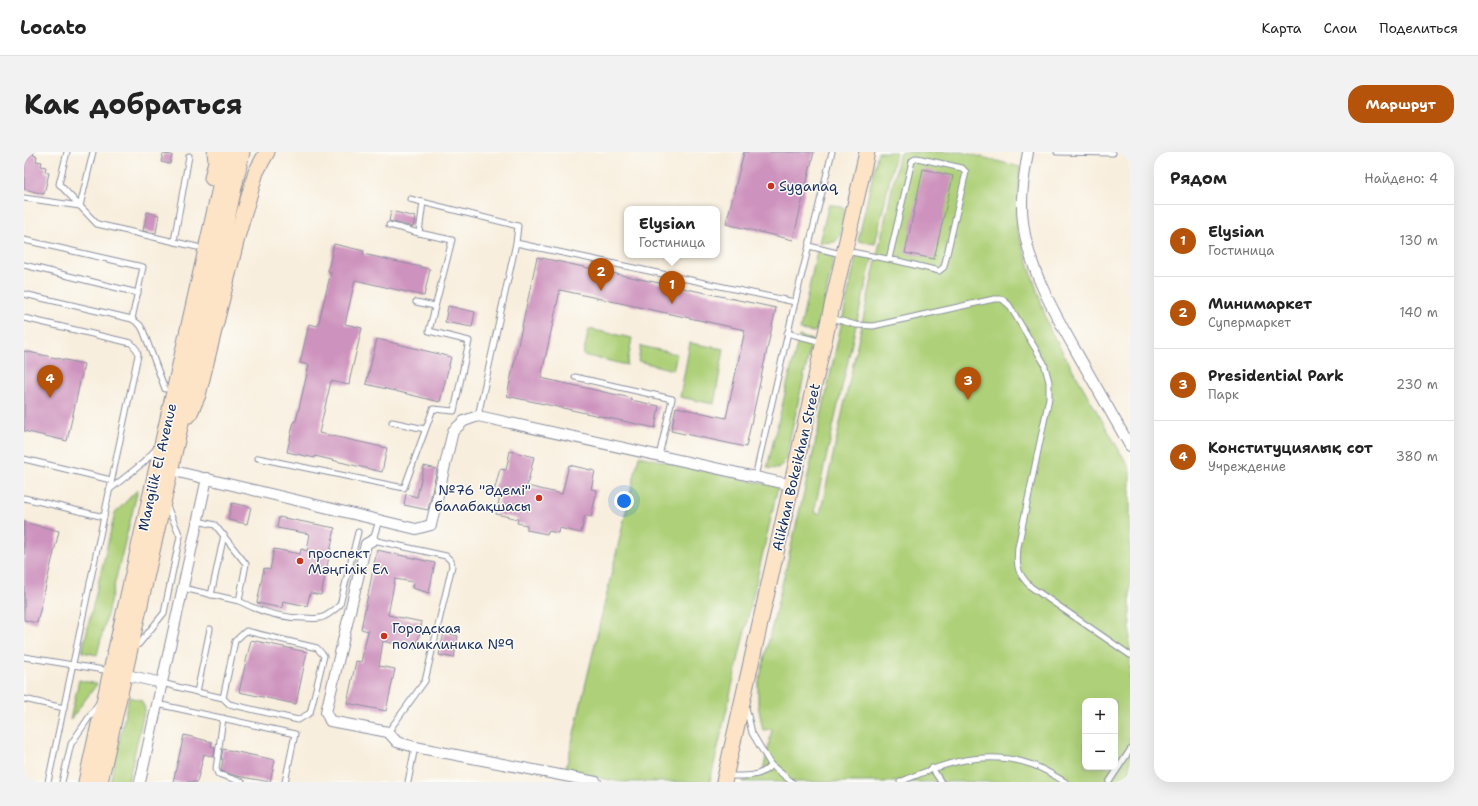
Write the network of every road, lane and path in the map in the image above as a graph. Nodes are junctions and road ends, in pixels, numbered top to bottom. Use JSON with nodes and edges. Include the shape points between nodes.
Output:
{"nodes":[{"id":1,"x":67,"y":152,"type":"edge"},
{"id":2,"x":94,"y":152,"type":"edge"},
{"id":3,"x":215,"y":152,"type":"edge"},
{"id":4,"x":228,"y":152,"type":"edge"},
{"id":5,"x":242,"y":152,"type":"edge"},
{"id":6,"x":267,"y":152,"type":"edge"},
{"id":7,"x":832,"y":152,"type":"edge"},
{"id":8,"x":867,"y":152,"type":"edge"},
{"id":9,"x":1028,"y":152,"type":"edge"},
{"id":10,"x":1057,"y":152,"type":"edge"},
{"id":11,"x":1113,"y":153,"type":"dead end"},
{"id":12,"x":189,"y":156,"type":"dead end"},
{"id":13,"x":24,"y":198,"type":"edge"},
{"id":14,"x":410,"y":199,"type":"dead end"},
{"id":15,"x":423,"y":202,"type":"junction"},
{"id":16,"x":80,"y":206,"type":"junction"},
{"id":17,"x":388,"y":225,"type":"dead end"},
{"id":18,"x":419,"y":233,"type":"junction"},
{"id":19,"x":24,"y":240,"type":"edge"},
{"id":20,"x":516,"y":243,"type":"junction"},
{"id":21,"x":809,"y":246,"type":"junction"},
{"id":22,"x":197,"y":247,"type":"junction"},
{"id":23,"x":845,"y":253,"type":"junction"},
{"id":24,"x":889,"y":259,"type":"junction"},
{"id":25,"x":24,"y":265,"type":"edge"},
{"id":26,"x":138,"y":293,"type":"junction"},
{"id":27,"x":24,"y":294,"type":"edge"},
{"id":28,"x":416,"y":302,"type":"dead end"},
{"id":29,"x":795,"y":302,"type":"junction"},
{"id":30,"x":435,"y":306,"type":"junction"},
{"id":31,"x":24,"y":318,"type":"edge"},
{"id":32,"x":831,"y":318,"type":"junction"},
{"id":33,"x":132,"y":319,"type":"junction"},
{"id":34,"x":788,"y":333,"type":"junction"},
{"id":35,"x":825,"y":342,"type":"junction"},
{"id":36,"x":575,"y":377,"type":"dead end"},
{"id":37,"x":165,"y":389,"type":"junction"},
{"id":38,"x":478,"y":416,"type":"junction"},
{"id":39,"x":392,"y":422,"type":"dead end"},
{"id":40,"x":173,"y":428,"type":"junction"},
{"id":41,"x":425,"y":429,"type":"junction"},
{"id":42,"x":163,"y":442,"type":"junction"},
{"id":43,"x":1130,"y":446,"type":"edge"},
{"id":44,"x":659,"y":456,"type":"junction"},
{"id":45,"x":258,"y":458,"type":"dead end"},
{"id":46,"x":24,"y":459,"type":"edge"},
{"id":47,"x":170,"y":470,"type":"junction"},
{"id":48,"x":755,"y":477,"type":"junction"},
{"id":49,"x":208,"y":478,"type":"junction"},
{"id":50,"x":112,"y":480,"type":"junction"},
{"id":51,"x":792,"y":485,"type":"junction"},
{"id":52,"x":109,"y":490,"type":"junction"},
{"id":53,"x":24,"y":498,"type":"edge"},
{"id":54,"x":164,"y":498,"type":"junction"},
{"id":55,"x":104,"y":517,"type":"junction"},
{"id":56,"x":379,"y":520,"type":"junction"},
{"id":57,"x":198,"y":521,"type":"junction"},
{"id":58,"x":358,"y":532,"type":"dead end"},
{"id":59,"x":224,"y":535,"type":"junction"},
{"id":60,"x":373,"y":540,"type":"junction"},
{"id":61,"x":183,"y":588,"type":"junction"},
{"id":62,"x":211,"y":595,"type":"junction"},
{"id":63,"x":239,"y":601,"type":"junction"},
{"id":64,"x":210,"y":629,"type":"dead end"},
{"id":65,"x":129,"y":650,"type":"junction"},
{"id":66,"x":1130,"y":655,"type":"edge"},
{"id":67,"x":24,"y":657,"type":"edge"},
{"id":68,"x":73,"y":665,"type":"junction"},
{"id":69,"x":117,"y":673,"type":"junction"},
{"id":70,"x":162,"y":683,"type":"junction"},
{"id":71,"x":197,"y":692,"type":"junction"},
{"id":72,"x":106,"y":693,"type":"junction"},
{"id":73,"x":223,"y":698,"type":"junction"},
{"id":74,"x":744,"y":698,"type":"junction"},
{"id":75,"x":24,"y":699,"type":"edge"},
{"id":76,"x":157,"y":704,"type":"junction"},
{"id":77,"x":64,"y":708,"type":"junction"},
{"id":78,"x":223,"y":718,"type":"junction"},
{"id":79,"x":388,"y":732,"type":"junction"},
{"id":80,"x":415,"y":747,"type":"junction"},
{"id":81,"x":1130,"y":750,"type":"edge"},
{"id":82,"x":771,"y":765,"type":"junction"},
{"id":83,"x":932,"y":768,"type":"junction"},
{"id":84,"x":725,"y":779,"type":"edge"},
{"id":85,"x":48,"y":782,"type":"edge"},
{"id":86,"x":62,"y":782,"type":"edge"},
{"id":87,"x":86,"y":782,"type":"edge"},
{"id":88,"x":100,"y":782,"type":"edge"},
{"id":89,"x":140,"y":782,"type":"edge"},
{"id":90,"x":242,"y":782,"type":"edge"},
{"id":91,"x":285,"y":782,"type":"edge"},
{"id":92,"x":408,"y":782,"type":"edge"},
{"id":93,"x":596,"y":782,"type":"edge"},
{"id":94,"x":792,"y":782,"type":"edge"},
{"id":95,"x":900,"y":782,"type":"edge"},
{"id":96,"x":941,"y":782,"type":"edge"},
{"id":97,"x":1065,"y":782,"type":"edge"},
{"id":98,"x":1109,"y":782,"type":"edge"}],
"edges":[{"from":1,"to":16,"type":"lane","via":[[59,184]]},
{"from":2,"to":16,"type":"lane"},
{"from":3,"to":22,"type":"main road","via":[[216,161]]},
{"from":4,"to":40,"type":"main road","name":"Mangilik El Avenue"},
{"from":5,"to":40,"type":"main road","name":"Mangilik El Avenue"},
{"from":6,"to":40,"type":"main road","via":[[256,172],[238,234],[198,395],[191,412]]},
{"from":7,"to":21,"type":"lane"},
{"from":8,"to":23,"type":"main road","name":"Alikhan Bokeikhan Street"},
{"from":9,"to":43,"type":"street","via":[[1024,179],[1023,222],[1035,268],[1060,323]]},
{"from":10,"to":11,"type":"lane"},
{"from":12,"to":22,"type":"lane","via":[[174,241]]},
{"from":13,"to":16,"type":"lane"},
{"from":14,"to":15,"type":"lane"},
{"from":15,"to":18,"type":"lane"},
{"from":15,"to":20,"type":"lane","via":[[518,226]]},
{"from":16,"to":22,"type":"lane","via":[[97,224]]},
{"from":17,"to":18,"type":"lane"},
{"from":18,"to":30,"type":"lane","via":[[452,240]]},
{"from":19,"to":26,"type":"lane","via":[[143,267]]},
{"from":20,"to":29,"type":"lane"},
{"from":20,"to":38,"type":"lane"},
{"from":21,"to":23,"type":"lane"},
{"from":21,"to":29,"type":"lane"},
{"from":22,"to":37,"type":"main road"},
{"from":23,"to":24,"type":"lane"},
{"from":23,"to":32,"type":"main road","name":"Alikhan Bokeikhan Street"},
{"from":24,"to":24,"type":"lane","via":[[940,271],[944,267],[966,172],[962,168],[917,158],[912,161]]},
{"from":25,"to":26,"type":"lane"},
{"from":26,"to":33,"type":"lane"},
{"from":27,"to":33,"type":"lane"},
{"from":28,"to":30,"type":"lane"},
{"from":29,"to":34,"type":"lane"},
{"from":30,"to":41,"type":"lane","via":[[429,331],[469,341],[454,411],[432,409]]},
{"from":31,"to":50,"type":"lane","via":[[131,343],[137,350]]},
{"from":32,"to":35,"type":"main road","name":"Alikhan Bokeikhan Street"},
{"from":32,"to":66,"type":"lane","via":[[856,325],[873,326],[994,298],[1002,299],[1009,305],[1044,363],[1049,382],[1049,398],[1018,547],[1018,569],[1022,578],[1031,587]]},
{"from":33,"to":37,"type":"lane","via":[[143,330]]},
{"from":34,"to":35,"type":"lane"},
{"from":34,"to":48,"type":"lane"},
{"from":35,"to":51,"type":"main road","name":"Alikhan Bokeikhan Street"},
{"from":36,"to":44,"type":"lane","via":[[672,399]]},
{"from":37,"to":40,"type":"main road"},
{"from":38,"to":44,"type":"street"},
{"from":38,"to":56,"type":"street","via":[[464,421],[453,431],[431,525],[416,529]]},
{"from":39,"to":41,"type":"lane"},
{"from":40,"to":42,"type":"main road","name":"Mangilik El Avenue"},
{"from":40,"to":47,"type":"main road","name":"Mangilik El Avenue"},
{"from":41,"to":45,"type":"lane","via":[[404,488]]},
{"from":42,"to":52,"type":"lane","via":[[143,463]]},
{"from":42,"to":69,"type":"main road","name":"Mangilik El Avenue"},
{"from":44,"to":48,"type":"street"},
{"from":46,"to":50,"type":"lane"},
{"from":47,"to":49,"type":"street"},
{"from":47,"to":54,"type":"main road","name":"Mangilik El Avenue"},
{"from":48,"to":51,"type":"street"},
{"from":49,"to":56,"type":"street"},
{"from":49,"to":57,"type":"street"},
{"from":50,"to":52,"type":"lane"},
{"from":51,"to":74,"type":"main road","name":"Alikhan Bokeikhan Street"},
{"from":52,"to":55,"type":"lane"},
{"from":53,"to":55,"type":"lane"},
{"from":54,"to":65,"type":"main road","name":"Mangilik El Avenue"},
{"from":54,"to":65,"type":"lane","via":[[180,536],[164,613],[139,644]]},
{"from":55,"to":68,"type":"lane"},
{"from":56,"to":60,"type":"lane"},
{"from":57,"to":59,"type":"lane","via":[[215,525]]},
{"from":57,"to":61,"type":"street"},
{"from":58,"to":63,"type":"lane","via":[[340,605],[331,613],[321,618],[277,616],[257,611]]},
{"from":59,"to":62,"type":"lane"},
{"from":59,"to":63,"type":"lane","via":[[246,564]]},
{"from":60,"to":79,"type":"street","via":[[366,544],[326,712],[330,721]]},
{"from":60,"to":79,"type":"lane","via":[[446,556],[451,560],[452,566],[425,681]]},
{"from":61,"to":62,"type":"lane"},
{"from":61,"to":70,"type":"street"},
{"from":62,"to":63,"type":"lane"},
{"from":64,"to":71,"type":"lane"},
{"from":65,"to":69,"type":"main road","name":"Mangilik El Avenue"},
{"from":67,"to":68,"type":"lane"},
{"from":68,"to":69,"type":"lane"},
{"from":68,"to":77,"type":"lane"},
{"from":69,"to":70,"type":"street"},
{"from":69,"to":72,"type":"main road","name":"Mangilik El Avenue"},
{"from":69,"to":88,"type":"main road","name":"Mangilik El Avenue"},
{"from":70,"to":71,"type":"lane"},
{"from":70,"to":76,"type":"street"},
{"from":71,"to":73,"type":"lane"},
{"from":72,"to":86,"type":"lane","via":[[71,744]]},
{"from":72,"to":87,"type":"main road","name":"Mangilik El Avenue"},
{"from":73,"to":73,"type":"lane","via":[[229,704],[298,720],[310,712],[324,656],[317,648],[246,631],[235,641]]},
{"from":74,"to":82,"type":"lane","via":[[752,733]]},
{"from":74,"to":84,"type":"main road","name":"Alikhan Bokeikhan Street"},
{"from":75,"to":77,"type":"lane"},
{"from":76,"to":78,"type":"lane"},
{"from":76,"to":89,"type":"street"},
{"from":77,"to":85,"type":"lane"},
{"from":78,"to":90,"type":"lane","via":[[216,769],[218,774]]},
{"from":78,"to":91,"type":"lane","via":[[295,734]]},
{"from":79,"to":80,"type":"street","via":[[397,742]]},
{"from":80,"to":92,"type":"lane"},
{"from":80,"to":93,"type":"street"},
{"from":81,"to":98,"type":"lane"},
{"from":82,"to":84,"type":"lane","via":[[766,771]]},
{"from":82,"to":94,"type":"lane"},
{"from":83,"to":95,"type":"lane"},
{"from":83,"to":96,"type":"lane"},
{"from":83,"to":97,"type":"lane","via":[[966,759],[1007,758],[1034,765]]}]}
